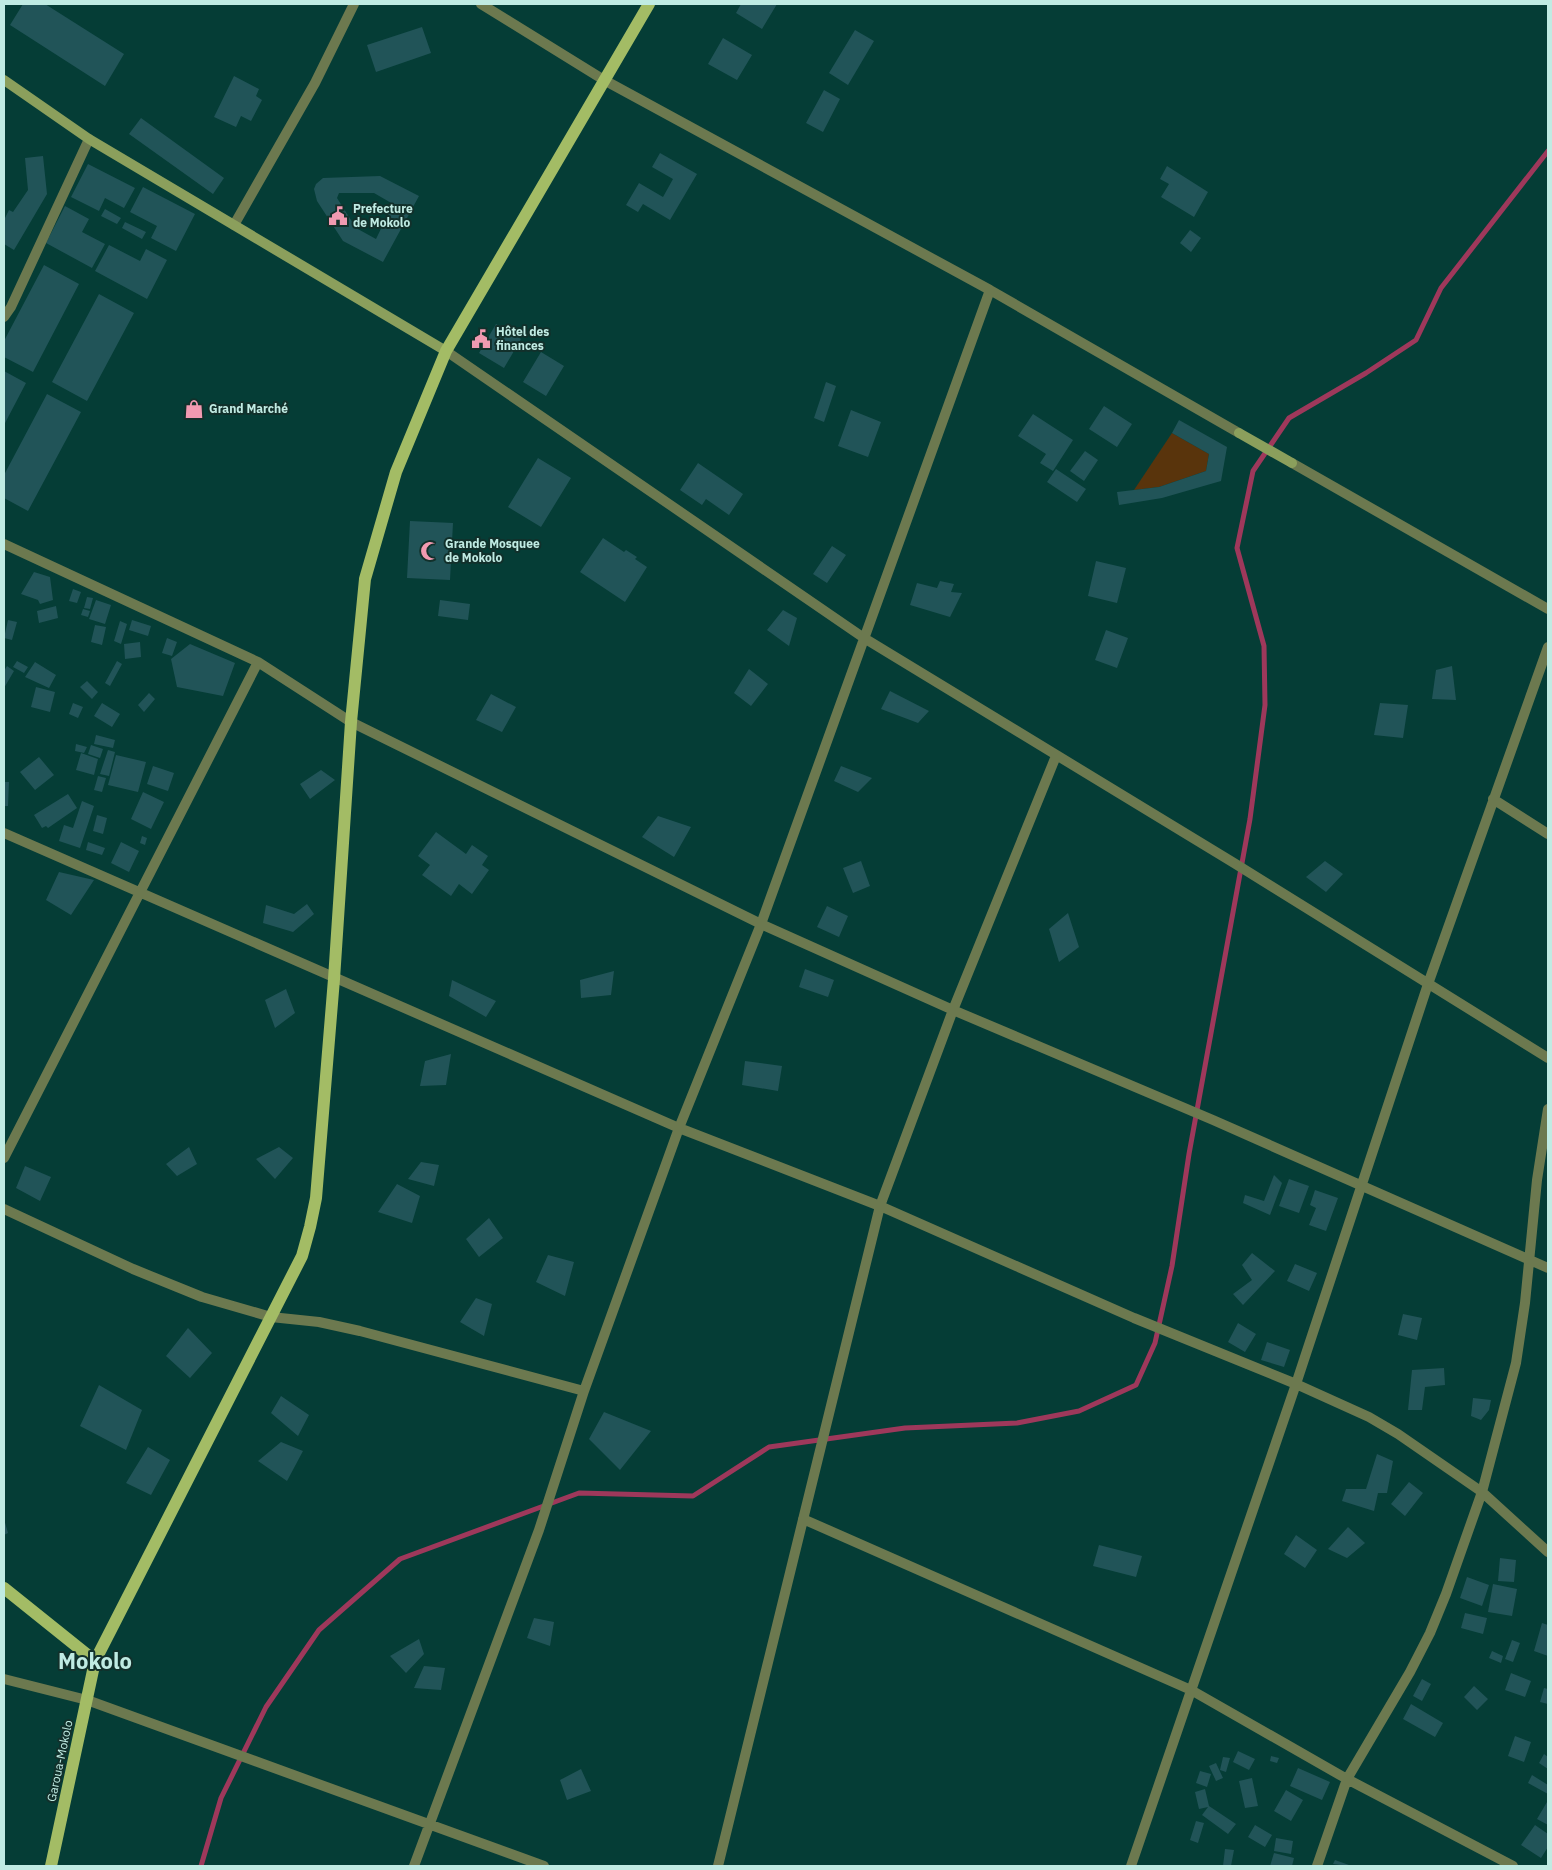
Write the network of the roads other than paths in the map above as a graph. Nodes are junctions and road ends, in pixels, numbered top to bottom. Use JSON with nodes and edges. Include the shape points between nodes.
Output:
{"nodes":[{"id":1,"x":354,"y":4,"type":"edge"},
{"id":2,"x":481,"y":4,"type":"edge"},
{"id":3,"x":649,"y":4,"type":"edge"},
{"id":4,"x":4,"y":80,"type":"edge"},
{"id":5,"x":604,"y":80,"type":"junction"},
{"id":6,"x":90,"y":139,"type":"junction"},
{"id":7,"x":234,"y":225,"type":"junction"},
{"id":8,"x":990,"y":290,"type":"junction"},
{"id":9,"x":4,"y":317,"type":"edge"},
{"id":10,"x":446,"y":352,"type":"junction"},
{"id":11,"x":4,"y":544,"type":"edge"},
{"id":12,"x":1548,"y":609,"type":"edge"},
{"id":13,"x":864,"y":638,"type":"junction"},
{"id":14,"x":1548,"y":647,"type":"edge"},
{"id":15,"x":258,"y":662,"type":"junction"},
{"id":16,"x":352,"y":722,"type":"junction"},
{"id":17,"x":1056,"y":756,"type":"junction"},
{"id":18,"x":1493,"y":799,"type":"junction"},
{"id":19,"x":4,"y":833,"type":"edge"},
{"id":20,"x":1548,"y":834,"type":"edge"},
{"id":21,"x":139,"y":892,"type":"junction"},
{"id":22,"x":761,"y":924,"type":"junction"},
{"id":23,"x":334,"y":979,"type":"junction"},
{"id":24,"x":1428,"y":984,"type":"junction"},
{"id":25,"x":953,"y":1010,"type":"junction"},
{"id":26,"x":1548,"y":1058,"type":"edge"},
{"id":27,"x":1548,"y":1109,"type":"edge"},
{"id":28,"x":679,"y":1128,"type":"junction"},
{"id":29,"x":4,"y":1158,"type":"edge"},
{"id":30,"x":1361,"y":1185,"type":"junction"},
{"id":31,"x":880,"y":1206,"type":"junction"},
{"id":32,"x":4,"y":1208,"type":"edge"},
{"id":33,"x":1528,"y":1259,"type":"junction"},
{"id":34,"x":1548,"y":1268,"type":"edge"},
{"id":35,"x":271,"y":1317,"type":"junction"},
{"id":36,"x":1296,"y":1384,"type":"junction"},
{"id":37,"x":584,"y":1390,"type":"junction"},
{"id":38,"x":1482,"y":1492,"type":"junction"},
{"id":39,"x":804,"y":1519,"type":"junction"},
{"id":40,"x":1548,"y":1552,"type":"edge"},
{"id":41,"x":4,"y":1588,"type":"edge"},
{"id":42,"x":95,"y":1662,"type":"junction"},
{"id":43,"x":4,"y":1679,"type":"edge"},
{"id":44,"x":1191,"y":1690,"type":"junction"},
{"id":45,"x":87,"y":1700,"type":"junction"},
{"id":46,"x":1347,"y":1778,"type":"junction"},
{"id":47,"x":430,"y":1825,"type":"junction"},
{"id":48,"x":51,"y":1866,"type":"edge"},
{"id":49,"x":414,"y":1866,"type":"edge"},
{"id":50,"x":544,"y":1866,"type":"edge"},
{"id":51,"x":718,"y":1866,"type":"edge"},
{"id":52,"x":1131,"y":1866,"type":"edge"},
{"id":53,"x":1317,"y":1866,"type":"edge"},
{"id":54,"x":1513,"y":1866,"type":"edge"}],
"edges":[{"from":1,"to":7,"type":"street","via":[[315,83]]},
{"from":2,"to":5,"type":"street"},
{"from":3,"to":5,"type":"main road","name":"Garoua-Mokolo"},
{"from":4,"to":6,"type":"street"},
{"from":5,"to":8,"type":"street"},
{"from":5,"to":10,"type":"main road","name":"Garoua-Mokolo"},
{"from":6,"to":7,"type":"street"},
{"from":6,"to":9,"type":"street"},
{"from":7,"to":10,"type":"street"},
{"from":8,"to":12,"type":"street"},
{"from":8,"to":13,"type":"street"},
{"from":10,"to":13,"type":"street"},
{"from":10,"to":16,"type":"main road","name":"Garoua-Mokolo","via":[[396,472],[365,579]]},
{"from":11,"to":15,"type":"street"},
{"from":13,"to":17,"type":"street"},
{"from":13,"to":22,"type":"street"},
{"from":14,"to":18,"type":"street"},
{"from":15,"to":16,"type":"street"},
{"from":15,"to":21,"type":"street"},
{"from":16,"to":22,"type":"street"},
{"from":16,"to":23,"type":"main road","name":"Garoua-Mokolo"},
{"from":17,"to":24,"type":"street"},
{"from":17,"to":25,"type":"street"},
{"from":18,"to":20,"type":"street"},
{"from":18,"to":24,"type":"street"},
{"from":19,"to":21,"type":"street"},
{"from":21,"to":23,"type":"street"},
{"from":21,"to":29,"type":"street"},
{"from":22,"to":25,"type":"street"},
{"from":22,"to":28,"type":"street"},
{"from":23,"to":28,"type":"street"},
{"from":23,"to":35,"type":"main road","name":"Garoua-Mokolo","via":[[316,1198],[302,1256]]},
{"from":24,"to":26,"type":"street"},
{"from":24,"to":30,"type":"street"},
{"from":25,"to":30,"type":"street"},
{"from":25,"to":31,"type":"street"},
{"from":27,"to":33,"type":"street"},
{"from":28,"to":31,"type":"street"},
{"from":28,"to":37,"type":"street"},
{"from":30,"to":33,"type":"street"},
{"from":30,"to":36,"type":"street"},
{"from":31,"to":36,"type":"street","via":[[1134,1318]]},
{"from":31,"to":39,"type":"street"},
{"from":32,"to":35,"type":"street","via":[[133,1269],[202,1297]]},
{"from":33,"to":34,"type":"street"},
{"from":33,"to":38,"type":"street","via":[[1516,1363]]},
{"from":35,"to":37,"type":"street","via":[[319,1322],[360,1331]]},
{"from":35,"to":42,"type":"main road","name":"Garoua-Mokolo"},
{"from":36,"to":38,"type":"street","via":[[1376,1422]]},
{"from":36,"to":44,"type":"street"},
{"from":37,"to":47,"type":"street","via":[[539,1530]]},
{"from":38,"to":40,"type":"street"},
{"from":38,"to":46,"type":"street","via":[[1430,1633]]},
{"from":39,"to":44,"type":"street"},
{"from":39,"to":51,"type":"street"},
{"from":41,"to":42,"type":"main road"},
{"from":42,"to":45,"type":"main road","name":"Garoua-Mokolo"},
{"from":43,"to":45,"type":"street"},
{"from":44,"to":46,"type":"street"},
{"from":44,"to":52,"type":"street"},
{"from":45,"to":47,"type":"street"},
{"from":45,"to":48,"type":"main road","name":"Garoua-Mokolo"},
{"from":46,"to":53,"type":"street"},
{"from":46,"to":54,"type":"street"},
{"from":47,"to":49,"type":"street"},
{"from":47,"to":50,"type":"street"}]}
